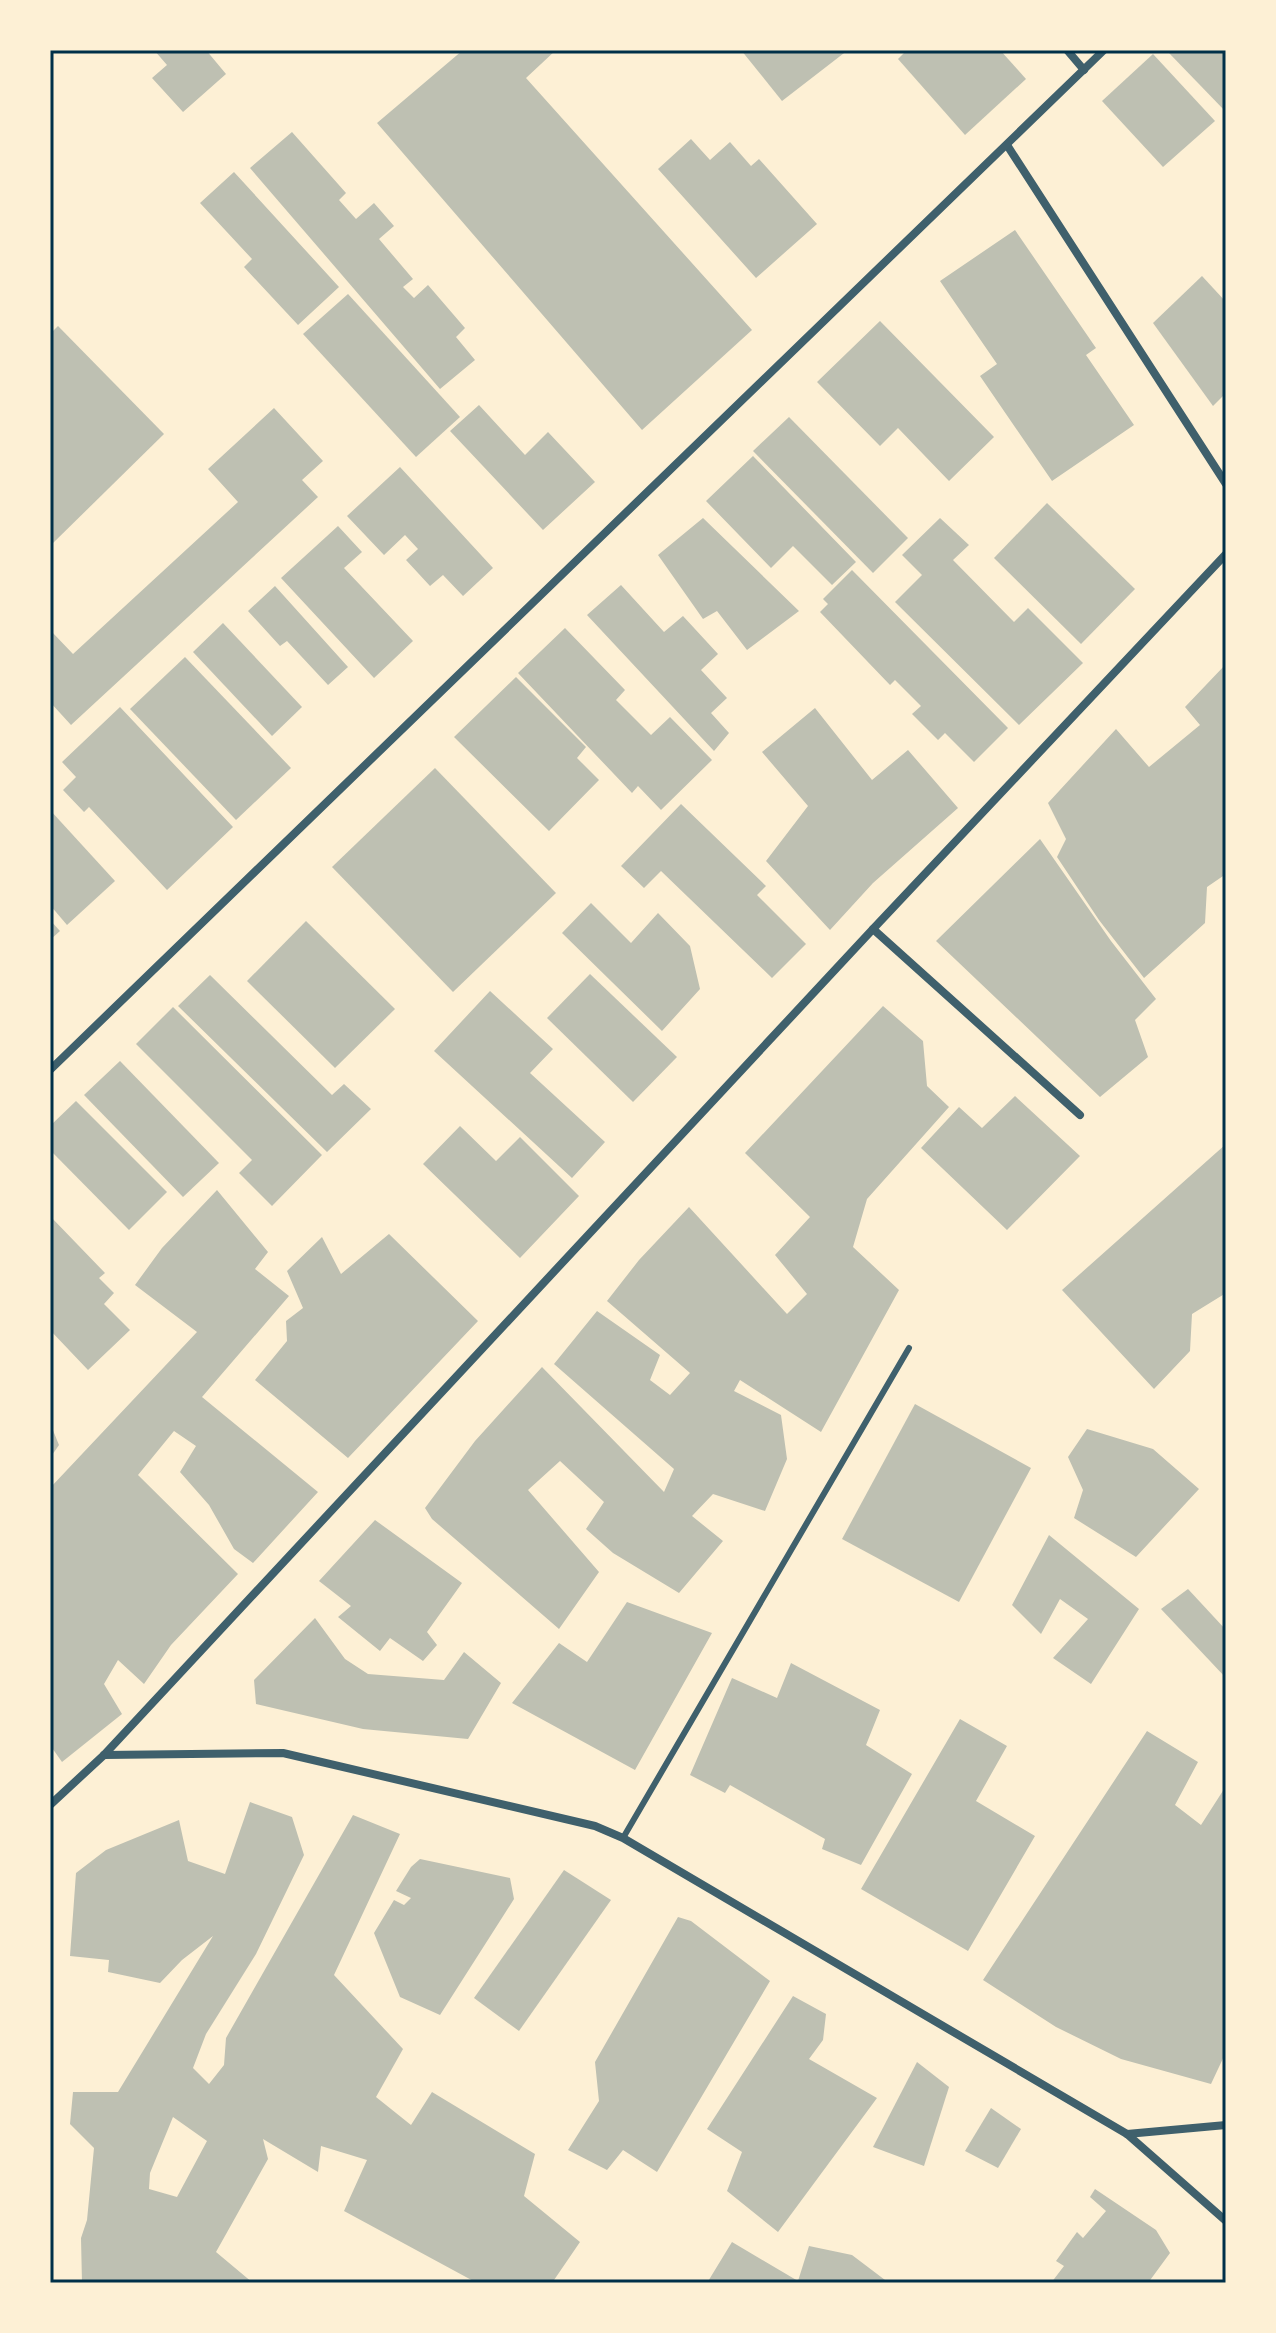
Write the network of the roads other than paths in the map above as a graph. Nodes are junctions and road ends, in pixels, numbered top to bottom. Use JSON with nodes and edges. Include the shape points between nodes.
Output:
{"nodes":[{"id":1,"x":1067,"y":50,"type":"edge"},
{"id":2,"x":1104,"y":50,"type":"edge"},
{"id":3,"x":1084,"y":70,"type":"junction"},
{"id":4,"x":1007,"y":145,"type":"junction"},
{"id":5,"x":1226,"y":484,"type":"edge"},
{"id":6,"x":1226,"y":554,"type":"edge"},
{"id":7,"x":873,"y":929,"type":"junction"},
{"id":8,"x":50,"y":1070,"type":"edge"},
{"id":9,"x":1080,"y":1115,"type":"dead end"},
{"id":10,"x":909,"y":1348,"type":"dead end"},
{"id":11,"x":104,"y":1755,"type":"junction"},
{"id":12,"x":50,"y":1805,"type":"edge"},
{"id":13,"x":623,"y":1838,"type":"junction"},
{"id":14,"x":1226,"y":2125,"type":"edge"},
{"id":15,"x":1127,"y":2134,"type":"junction"},
{"id":16,"x":1226,"y":2221,"type":"edge"}],
"edges":[{"from":1,"to":3,"type":"street"},
{"from":2,"to":3,"type":"street"},
{"from":3,"to":4,"type":"street"},
{"from":4,"to":5,"type":"street"},
{"from":4,"to":8,"type":"street"},
{"from":6,"to":7,"type":"street"},
{"from":7,"to":9,"type":"street"},
{"from":7,"to":11,"type":"street"},
{"from":10,"to":13,"type":"lane"},
{"from":11,"to":12,"type":"street"},
{"from":11,"to":13,"type":"street","via":[[283,1753],[595,1826]]},
{"from":13,"to":15,"type":"street"},
{"from":14,"to":15,"type":"street"},
{"from":15,"to":16,"type":"street"}]}
